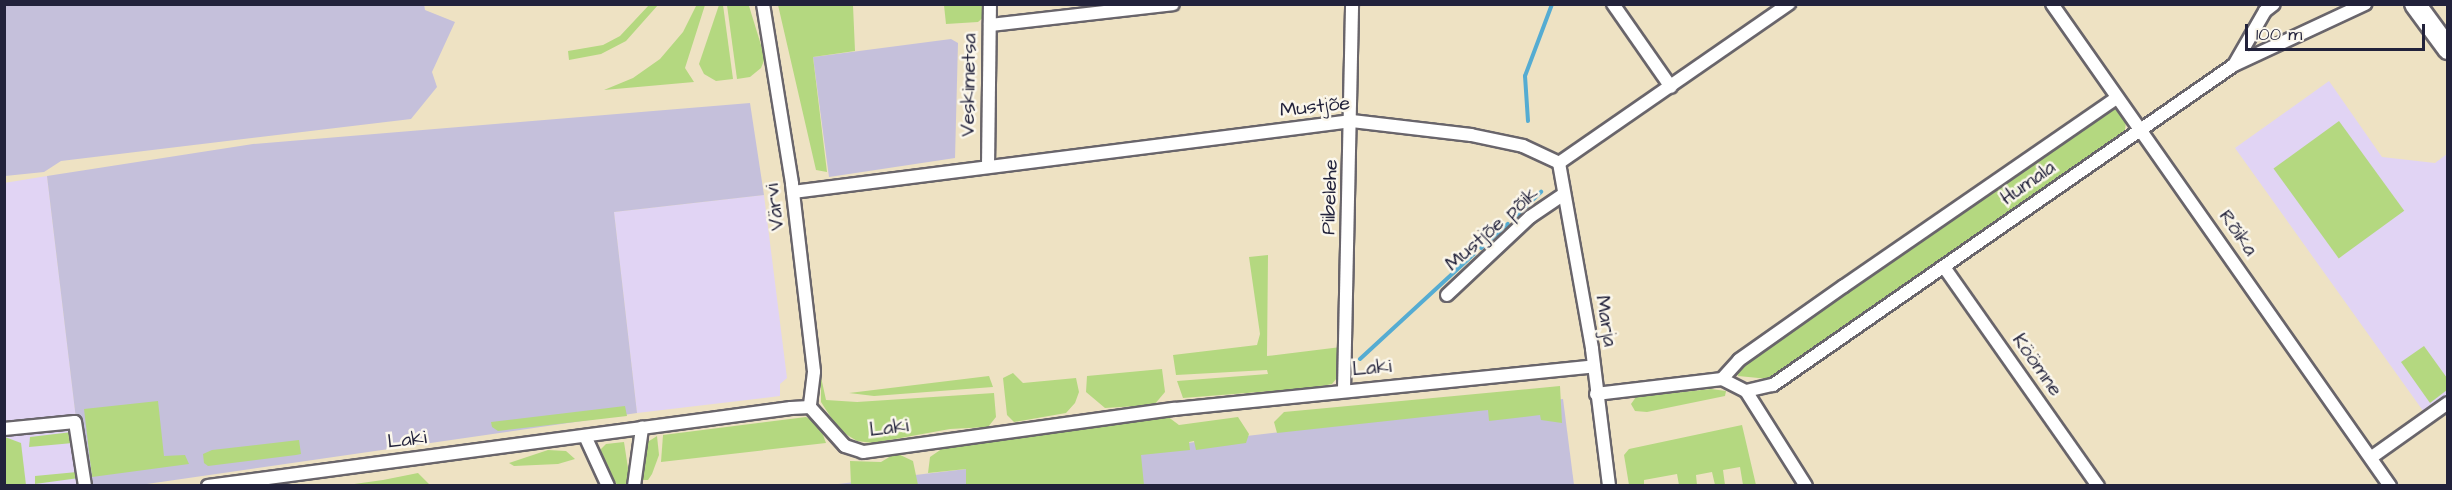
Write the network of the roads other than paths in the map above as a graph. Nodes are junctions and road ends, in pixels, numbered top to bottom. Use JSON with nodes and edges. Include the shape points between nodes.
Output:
{"nodes":[{"id":1,"x":763,"y":4,"type":"edge"},
{"id":2,"x":990,"y":4,"type":"edge"},
{"id":3,"x":1173,"y":4,"type":"edge"},
{"id":4,"x":1352,"y":4,"type":"edge"},
{"id":5,"x":1613,"y":4,"type":"edge"},
{"id":6,"x":1789,"y":4,"type":"edge"},
{"id":7,"x":2052,"y":4,"type":"edge"},
{"id":8,"x":2274,"y":4,"type":"edge"},
{"id":9,"x":2365,"y":4,"type":"edge"},
{"id":10,"x":2415,"y":4,"type":"edge"},
{"id":11,"x":990,"y":25,"type":"junction"},
{"id":12,"x":2448,"y":49,"type":"edge"},
{"id":13,"x":2234,"y":65,"type":"junction"},
{"id":14,"x":1671,"y":87,"type":"junction"},
{"id":15,"x":2117,"y":98,"type":"junction"},
{"id":16,"x":1352,"y":121,"type":"junction"},
{"id":17,"x":2140,"y":128,"type":"junction"},
{"id":18,"x":1559,"y":163,"type":"junction"},
{"id":19,"x":988,"y":166,"type":"junction"},
{"id":20,"x":793,"y":192,"type":"junction"},
{"id":21,"x":1564,"y":194,"type":"junction"},
{"id":22,"x":1944,"y":267,"type":"junction"},
{"id":23,"x":1447,"y":296,"type":"dead end"},
{"id":24,"x":1594,"y":366,"type":"junction"},
{"id":25,"x":1722,"y":379,"type":"junction"},
{"id":26,"x":1344,"y":390,"type":"junction"},
{"id":27,"x":1746,"y":391,"type":"junction"},
{"id":28,"x":1596,"y":394,"type":"junction"},
{"id":29,"x":2448,"y":403,"type":"edge"},
{"id":30,"x":810,"y":407,"type":"junction"},
{"id":31,"x":642,"y":428,"type":"junction"},
{"id":32,"x":4,"y":429,"type":"edge"},
{"id":33,"x":585,"y":436,"type":"junction"},
{"id":34,"x":2372,"y":457,"type":"junction"},
{"id":35,"x":85,"y":486,"type":"edge"},
{"id":36,"x":208,"y":486,"type":"edge"},
{"id":37,"x":608,"y":486,"type":"edge"},
{"id":38,"x":634,"y":486,"type":"edge"},
{"id":39,"x":1609,"y":486,"type":"edge"},
{"id":40,"x":1806,"y":486,"type":"edge"},
{"id":41,"x":2098,"y":486,"type":"edge"},
{"id":42,"x":2390,"y":486,"type":"edge"}],
"edges":[{"from":1,"to":20,"type":"street","name":"Värvi"},
{"from":2,"to":11,"type":"street","name":"Veskimetsa"},
{"from":3,"to":11,"type":"street"},
{"from":4,"to":16,"type":"street","name":"Piibelehe"},
{"from":5,"to":14,"type":"street"},
{"from":6,"to":14,"type":"street"},
{"from":7,"to":15,"type":"street","name":"Rõika"},
{"from":8,"to":13,"type":"street","via":[[2265,11]]},
{"from":9,"to":13,"type":"street","name":"Humala"},
{"from":10,"to":12,"type":"main road"},
{"from":11,"to":19,"type":"street","name":"Veskimetsa"},
{"from":13,"to":17,"type":"street","name":"Humala"},
{"from":14,"to":18,"type":"street"},
{"from":15,"to":17,"type":"street","name":"Rõika"},
{"from":15,"to":25,"type":"street","name":"Humala","via":[[1739,360]]},
{"from":16,"to":18,"type":"street","name":"Mustjõe","via":[[1491,140],[1541,152]]},
{"from":16,"to":19,"type":"street","name":"Mustjõe"},
{"from":16,"to":26,"type":"street","name":"Piibelehe"},
{"from":17,"to":22,"type":"street","name":"Humala"},
{"from":17,"to":34,"type":"street","name":"Rõika"},
{"from":18,"to":21,"type":"street","name":"Marja"},
{"from":19,"to":20,"type":"street","name":"Mustjõe"},
{"from":20,"to":30,"type":"street","name":"Värvi","via":[[814,372]]},
{"from":21,"to":23,"type":"street","name":"Mustjõe põik","via":[[1530,217]]},
{"from":21,"to":24,"type":"street","name":"Marja"},
{"from":22,"to":27,"type":"street","name":"Humala","via":[[1789,377],[1767,388]]},
{"from":22,"to":41,"type":"street","name":"Köömne"},
{"from":24,"to":26,"type":"street","name":"Laki"},
{"from":24,"to":28,"type":"street","name":"Marja"},
{"from":25,"to":27,"type":"street"},
{"from":25,"to":28,"type":"street"},
{"from":26,"to":30,"type":"street","name":"Laki","via":[[863,452],[845,446]]},
{"from":27,"to":40,"type":"street"},
{"from":28,"to":39,"type":"street","name":"Marja"},
{"from":29,"to":34,"type":"street"},
{"from":30,"to":31,"type":"street","name":"Laki"},
{"from":31,"to":33,"type":"street","name":"Laki"},
{"from":31,"to":38,"type":"street"},
{"from":32,"to":35,"type":"street","via":[[75,422]]},
{"from":33,"to":36,"type":"street","name":"Laki"},
{"from":33,"to":37,"type":"street"},
{"from":34,"to":42,"type":"street","name":"Rõika"}]}
